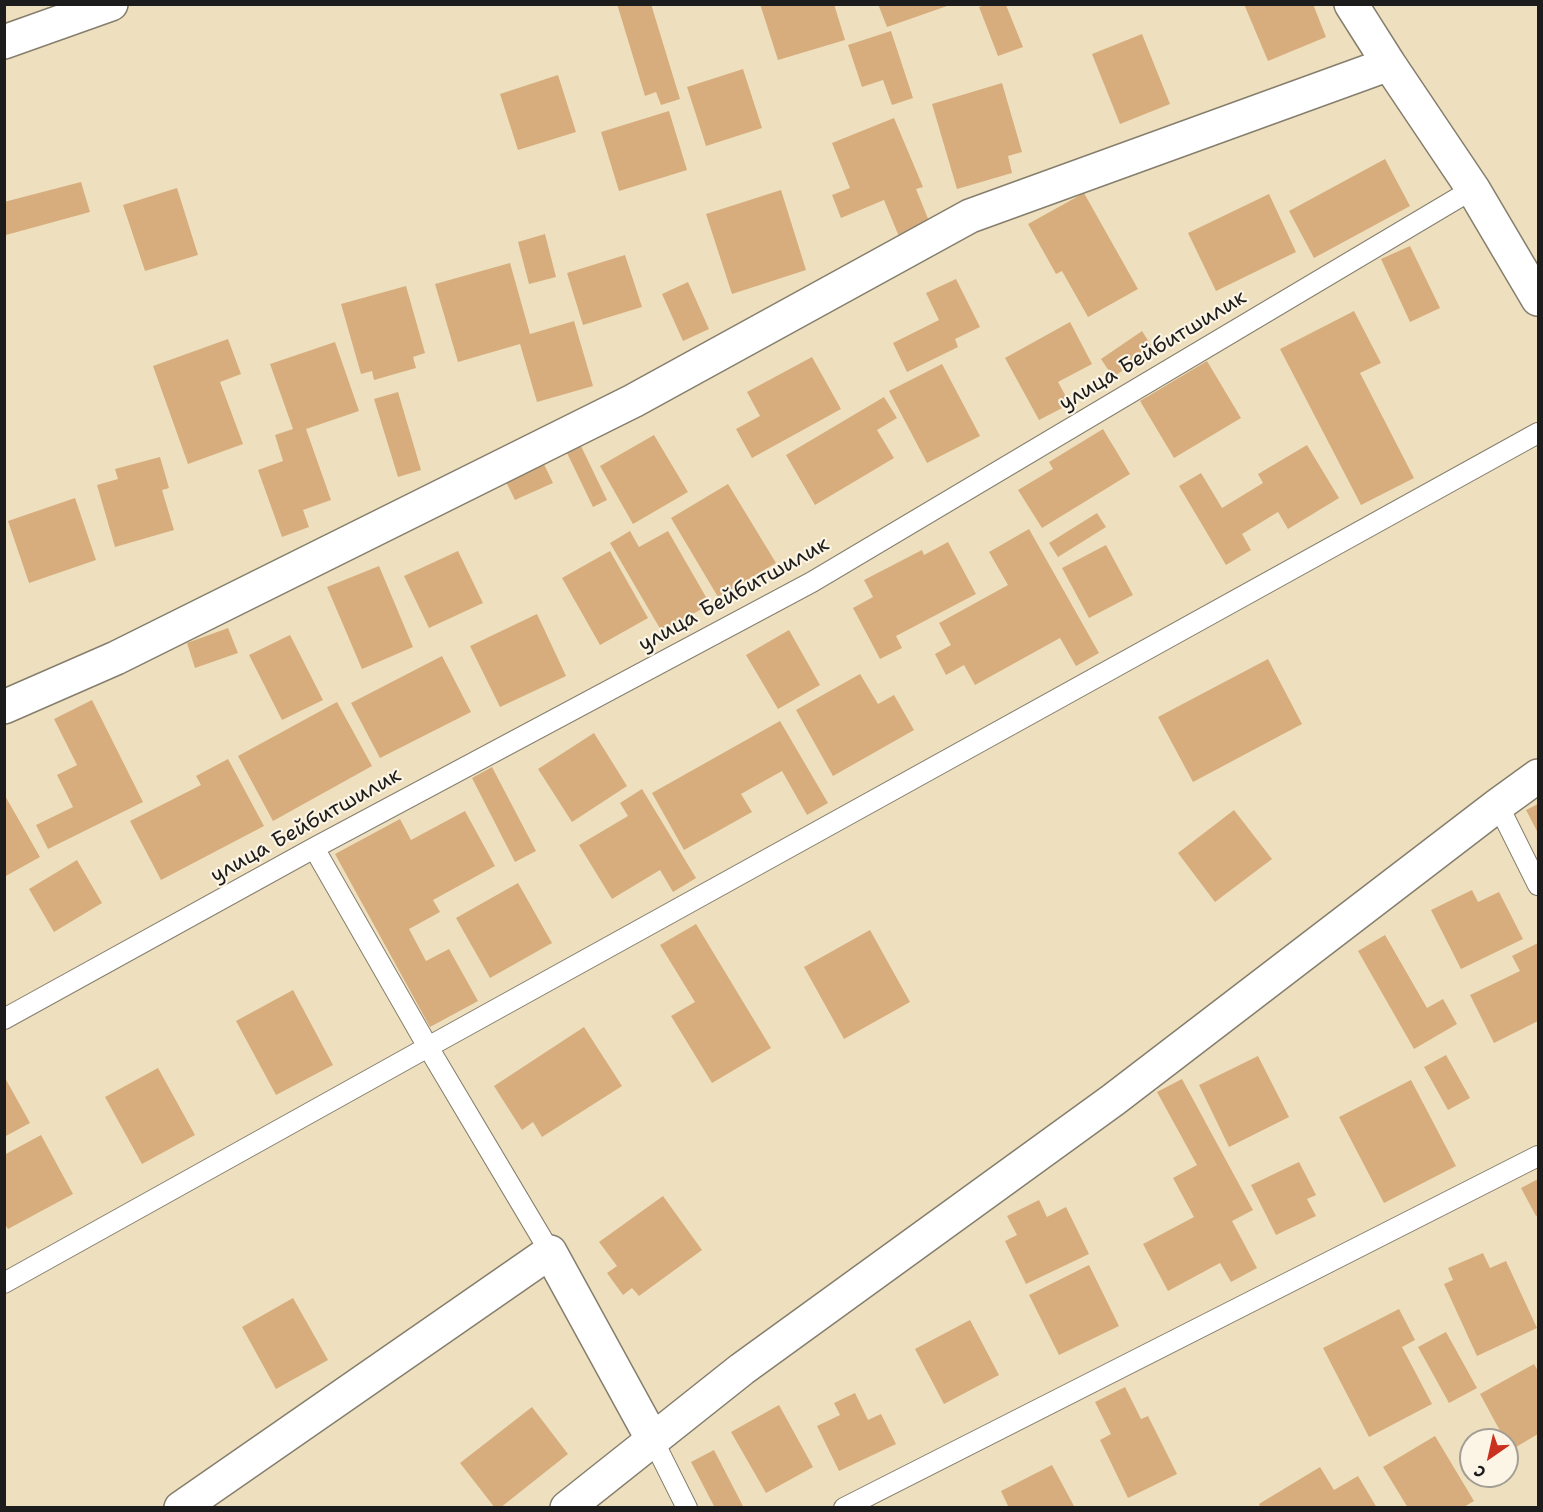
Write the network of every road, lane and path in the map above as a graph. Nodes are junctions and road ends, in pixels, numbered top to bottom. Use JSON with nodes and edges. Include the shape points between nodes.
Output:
{"nodes":[{"id":1,"x":111,"y":4,"type":"edge"},
{"id":2,"x":1351,"y":4,"type":"edge"},
{"id":3,"x":4,"y":42,"type":"edge"},
{"id":4,"x":1389,"y":64,"type":"junction"},
{"id":5,"x":1473,"y":189,"type":"junction"},
{"id":6,"x":1539,"y":299,"type":"edge"},
{"id":7,"x":1539,"y":433,"type":"edge"},
{"id":8,"x":4,"y":707,"type":"edge"},
{"id":9,"x":1539,"y":776,"type":"edge"},
{"id":10,"x":1498,"y":805,"type":"junction"},
{"id":11,"x":314,"y":849,"type":"junction"},
{"id":12,"x":1539,"y":885,"type":"edge"},
{"id":13,"x":4,"y":1019,"type":"edge"},
{"id":14,"x":428,"y":1047,"type":"junction"},
{"id":15,"x":1539,"y":1156,"type":"edge"},
{"id":16,"x":550,"y":1252,"type":"junction"},
{"id":17,"x":4,"y":1284,"type":"edge"},
{"id":18,"x":653,"y":1440,"type":"junction"},
{"id":19,"x":181,"y":1508,"type":"edge"},
{"id":20,"x":567,"y":1508,"type":"edge"},
{"id":21,"x":687,"y":1508,"type":"edge"},
{"id":22,"x":844,"y":1508,"type":"edge"}],
"edges":[{"from":1,"to":3,"type":"street"},
{"from":2,"to":4,"type":"street"},
{"from":4,"to":5,"type":"street"},
{"from":4,"to":8,"type":"street","via":[[970,216],[622,406],[116,658]]},
{"from":5,"to":6,"type":"street"},
{"from":5,"to":11,"type":"lane","name":"улица Бейбитшилик","via":[[812,582]]},
{"from":7,"to":14,"type":"lane"},
{"from":9,"to":10,"type":"street"},
{"from":10,"to":12,"type":"lane"},
{"from":10,"to":18,"type":"street","via":[[1113,1100],[742,1369]]},
{"from":11,"to":13,"type":"lane","name":"улица Бейбитшилик"},
{"from":11,"to":14,"type":"lane"},
{"from":14,"to":16,"type":"lane"},
{"from":14,"to":17,"type":"lane"},
{"from":15,"to":22,"type":"lane"},
{"from":16,"to":18,"type":"street"},
{"from":16,"to":19,"type":"street"},
{"from":18,"to":20,"type":"street"},
{"from":18,"to":21,"type":"lane"}]}
